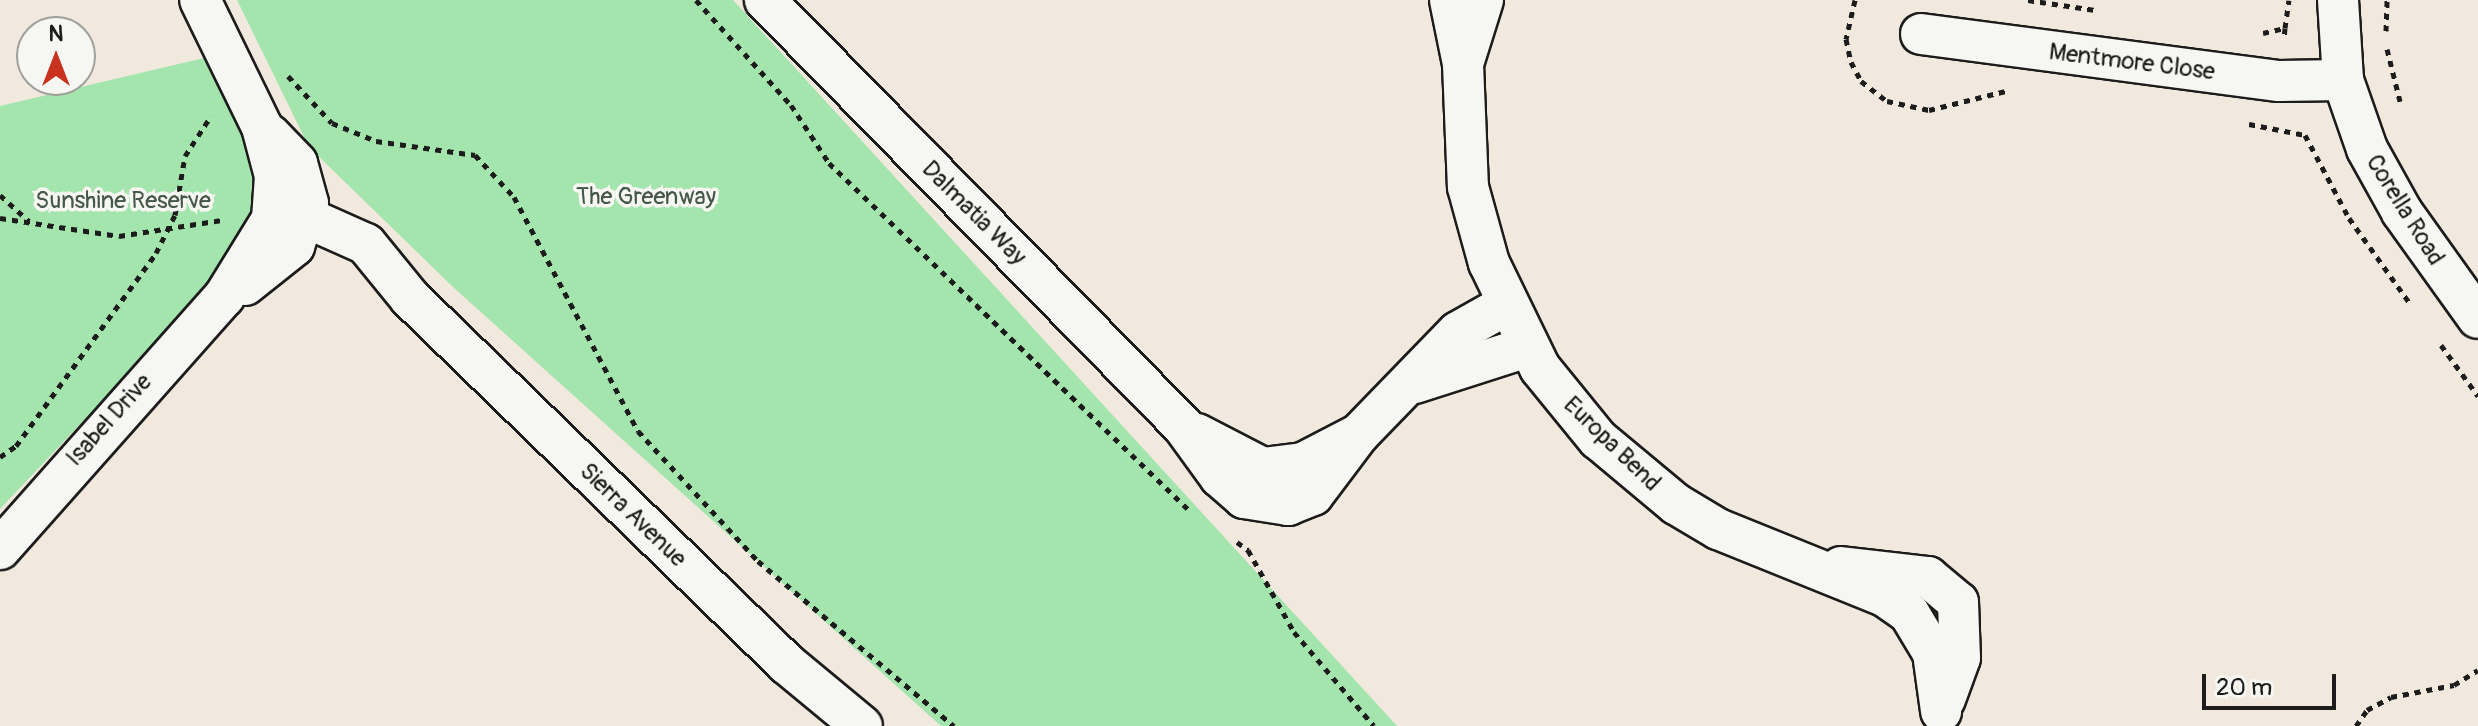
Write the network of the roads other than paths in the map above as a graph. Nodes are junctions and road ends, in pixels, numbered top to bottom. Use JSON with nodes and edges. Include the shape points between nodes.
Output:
{"nodes":[{"id":1,"x":200,"y":0,"type":"edge"},
{"id":2,"x":765,"y":0,"type":"edge"},
{"id":3,"x":1450,"y":0,"type":"edge"},
{"id":4,"x":1483,"y":0,"type":"edge"},
{"id":5,"x":2338,"y":0,"type":"edge"},
{"id":6,"x":1921,"y":34,"type":"dead end"},
{"id":7,"x":1463,"y":64,"type":"junction"},
{"id":8,"x":2343,"y":80,"type":"junction"},
{"id":9,"x":294,"y":227,"type":"junction"},
{"id":10,"x":1506,"y":305,"type":"junction"},
{"id":11,"x":2478,"y":318,"type":"edge"},
{"id":12,"x":1527,"y":347,"type":"junction"},
{"id":13,"x":1415,"y":383,"type":"junction"},
{"id":14,"x":0,"y":549,"type":"edge"},
{"id":15,"x":1940,"y":718,"type":"edge"},
{"id":16,"x":862,"y":726,"type":"edge"}],
"edges":[{"from":1,"to":9,"type":"street","via":[[262,127]]},
{"from":2,"to":13,"type":"street","name":"Dalmatia Way","via":[[1183,426],[1263,468],[1303,463],[1359,434]]},
{"from":3,"to":7,"type":"street","name":"Europa Bend"},
{"from":4,"to":7,"type":"street","name":"Europa Bend"},
{"from":5,"to":8,"type":"street","name":"Corella Road"},
{"from":6,"to":8,"type":"street","name":"Mentmore Close","via":[[2279,81]]},
{"from":7,"to":10,"type":"street","name":"Europa Bend","via":[[1468,187]]},
{"from":8,"to":11,"type":"street","name":"Corella Road","via":[[2379,176]]},
{"from":9,"to":14,"type":"street","name":"Isabel Drive","via":[[224,297]]},
{"from":9,"to":16,"type":"street","name":"Sierra Avenue","via":[[410,298],[787,664]]},
{"from":10,"to":12,"type":"street","name":"Europa Bend"},
{"from":10,"to":13,"type":"street","name":"Dalmatia Way","via":[[1458,332]]},
{"from":12,"to":13,"type":"street","name":"Dalmatia Way"},
{"from":12,"to":15,"type":"street","name":"Europa Bend","via":[[1566,404],[1636,474],[1718,529],[1909,613],[1933,653]]}]}
